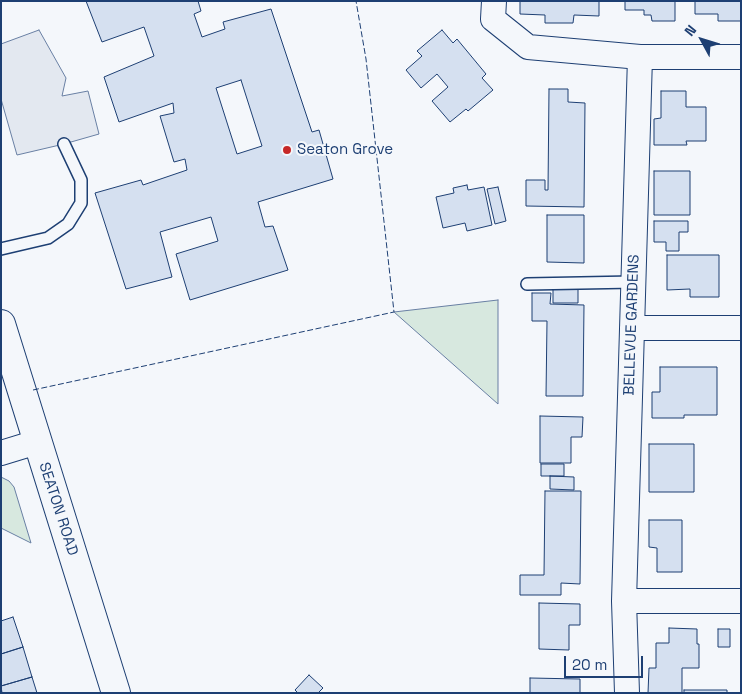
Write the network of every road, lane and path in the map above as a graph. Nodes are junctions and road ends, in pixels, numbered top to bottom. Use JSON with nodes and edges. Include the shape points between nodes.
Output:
{"nodes":[{"id":1,"x":494,"y":1,"type":"edge"},
{"id":2,"x":640,"y":57,"type":"junction"},
{"id":3,"x":741,"y":57,"type":"edge"},
{"id":4,"x":64,"y":144,"type":"dead end"},
{"id":5,"x":1,"y":249,"type":"edge"},
{"id":6,"x":634,"y":282,"type":"junction"},
{"id":7,"x":527,"y":284,"type":"dead end"},
{"id":8,"x":1,"y":324,"type":"edge"},
{"id":9,"x":632,"y":328,"type":"junction"},
{"id":10,"x":741,"y":328,"type":"edge"},
{"id":11,"x":37,"y":442,"type":"junction"},
{"id":12,"x":1,"y":453,"type":"edge"},
{"id":13,"x":624,"y":601,"type":"junction"},
{"id":14,"x":741,"y":601,"type":"edge"},
{"id":15,"x":116,"y":693,"type":"edge"},
{"id":16,"x":627,"y":693,"type":"edge"}],
"edges":[{"from":1,"to":2,"type":"street","via":[[494,19],[528,47]]},
{"from":2,"to":3,"type":"street"},
{"from":2,"to":6,"type":"street","name":"BELLEVUE GARDENS"},
{"from":4,"to":5,"type":"lane","via":[[81,180],[80,203],[68,224],[48,238]]},
{"from":6,"to":7,"type":"lane"},
{"from":6,"to":9,"type":"street","name":"BELLEVUE GARDENS"},
{"from":8,"to":11,"type":"street","name":"SEATON ROAD"},
{"from":9,"to":10,"type":"street"},
{"from":9,"to":13,"type":"street","name":"BELLEVUE GARDENS"},
{"from":11,"to":12,"type":"street"},
{"from":11,"to":15,"type":"street","name":"SEATON ROAD"},
{"from":13,"to":14,"type":"street"},
{"from":13,"to":16,"type":"street","name":"BELLEVUE GARDENS"}]}
